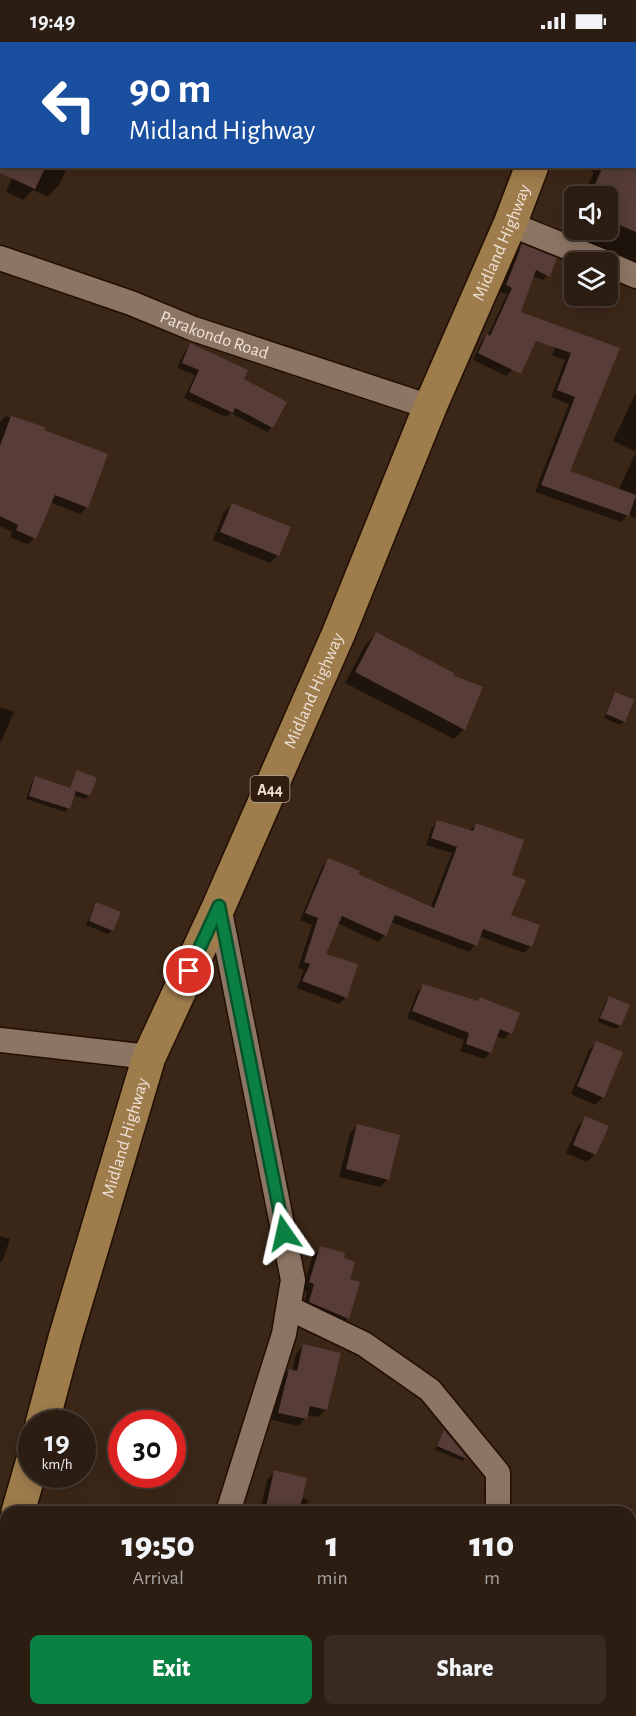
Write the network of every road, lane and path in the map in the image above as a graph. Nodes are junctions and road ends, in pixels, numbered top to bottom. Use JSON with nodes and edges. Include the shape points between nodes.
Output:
{"nodes":[{"id":1,"x":531,"y":168,"type":"edge"},
{"id":2,"x":510,"y":224,"type":"junction"},
{"id":3,"x":579,"y":252,"type":"edge"},
{"id":4,"x":0,"y":258,"type":"edge"},
{"id":5,"x":618,"y":268,"type":"edge"},
{"id":6,"x":636,"y":276,"type":"edge"},
{"id":7,"x":430,"y":407,"type":"junction"},
{"id":8,"x":219,"y":906,"type":"junction"},
{"id":9,"x":0,"y":1040,"type":"edge"},
{"id":10,"x":149,"y":1057,"type":"junction"},
{"id":11,"x":289,"y":1308,"type":"junction"},
{"id":12,"x":46,"y":1410,"type":"edge"},
{"id":13,"x":25,"y":1488,"type":"edge"},
{"id":14,"x":20,"y":1506,"type":"edge"},
{"id":15,"x":230,"y":1506,"type":"edge"},
{"id":16,"x":498,"y":1506,"type":"edge"}],
"edges":[{"from":1,"to":2,"type":"main road","name":"Midland Highway","number":"A44"},
{"from":2,"to":3,"type":"street"},
{"from":2,"to":7,"type":"main road","name":"Midland Highway","number":"A44"},
{"from":4,"to":7,"type":"street","name":"Parakondo Road","via":[[194,329]]},
{"from":5,"to":6,"type":"street"},
{"from":7,"to":8,"type":"main road","name":"Midland Highway","number":"A44","via":[[340,630]]},
{"from":8,"to":10,"type":"main road","name":"Midland Highway","number":"A44"},
{"from":8,"to":11,"type":"street","via":[[293,1280]]},
{"from":9,"to":10,"type":"street"},
{"from":10,"to":12,"type":"main road","name":"Midland Highway","number":"A44"},
{"from":11,"to":15,"type":"street"},
{"from":11,"to":16,"type":"street","via":[[364,1344],[430,1390],[498,1473]]},
{"from":13,"to":14,"type":"main road"}]}
